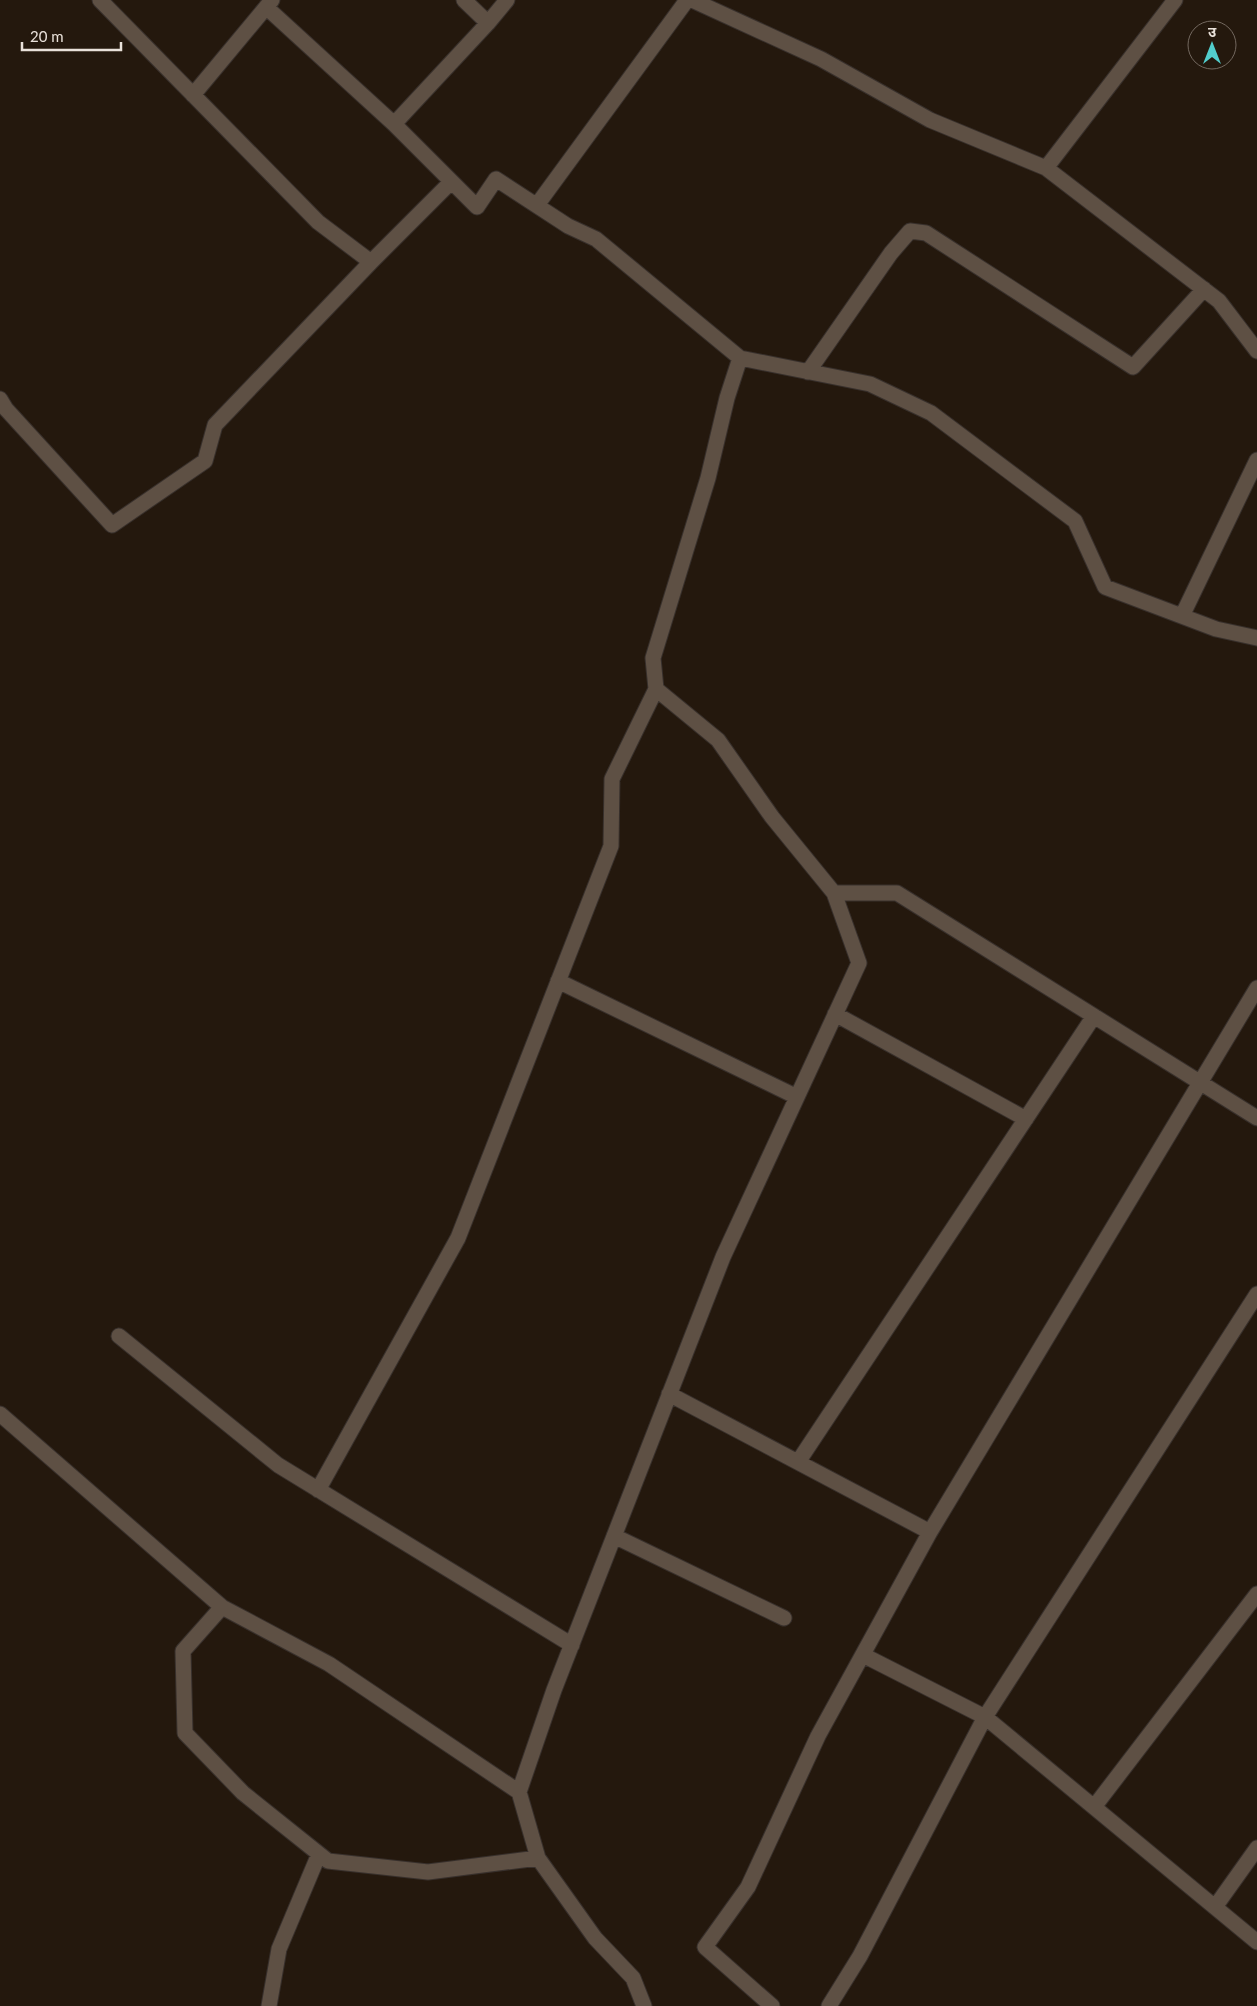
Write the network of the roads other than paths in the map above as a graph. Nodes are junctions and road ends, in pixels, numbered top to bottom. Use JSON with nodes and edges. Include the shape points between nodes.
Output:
{"nodes":[{"id":1,"x":100,"y":0,"type":"edge"},
{"id":2,"x":464,"y":0,"type":"edge"},
{"id":3,"x":507,"y":0,"type":"edge"},
{"id":4,"x":687,"y":0,"type":"edge"},
{"id":5,"x":692,"y":0,"type":"edge"},
{"id":6,"x":1175,"y":0,"type":"edge"},
{"id":7,"x":269,"y":4,"type":"edge"},
{"id":8,"x":488,"y":23,"type":"junction"},
{"id":9,"x":193,"y":95,"type":"junction"},
{"id":10,"x":394,"y":124,"type":"junction"},
{"id":11,"x":1046,"y":168,"type":"junction"},
{"id":12,"x":451,"y":182,"type":"junction"},
{"id":13,"x":537,"y":206,"type":"junction"},
{"id":14,"x":371,"y":262,"type":"junction"},
{"id":15,"x":1204,"y":289,"type":"junction"},
{"id":16,"x":1257,"y":351,"type":"edge"},
{"id":17,"x":740,"y":358,"type":"junction"},
{"id":18,"x":808,"y":372,"type":"junction"},
{"id":19,"x":0,"y":400,"type":"edge"},
{"id":20,"x":1257,"y":460,"type":"edge"},
{"id":21,"x":1182,"y":616,"type":"junction"},
{"id":22,"x":1257,"y":638,"type":"edge"},
{"id":23,"x":656,"y":689,"type":"junction"},
{"id":24,"x":834,"y":893,"type":"junction"},
{"id":25,"x":558,"y":981,"type":"junction"},
{"id":26,"x":1257,"y":988,"type":"edge"},
{"id":27,"x":835,"y":1014,"type":"junction"},
{"id":28,"x":1094,"y":1016,"type":"junction"},
{"id":29,"x":1200,"y":1083,"type":"junction"},
{"id":30,"x":797,"y":1098,"type":"junction"},
{"id":31,"x":1257,"y":1118,"type":"edge"},
{"id":32,"x":1026,"y":1119,"type":"junction"},
{"id":33,"x":1257,"y":1294,"type":"edge"},
{"id":34,"x":119,"y":1336,"type":"dead end"},
{"id":35,"x":669,"y":1394,"type":"junction"},
{"id":36,"x":0,"y":1414,"type":"edge"},
{"id":37,"x":798,"y":1462,"type":"junction"},
{"id":38,"x":318,"y":1490,"type":"junction"},
{"id":39,"x":930,"y":1532,"type":"junction"},
{"id":40,"x":614,"y":1536,"type":"junction"},
{"id":41,"x":1257,"y":1594,"type":"edge"},
{"id":42,"x":222,"y":1607,"type":"junction"},
{"id":43,"x":784,"y":1618,"type":"dead end"},
{"id":44,"x":572,"y":1645,"type":"junction"},
{"id":45,"x":862,"y":1655,"type":"junction"},
{"id":46,"x":985,"y":1716,"type":"junction"},
{"id":47,"x":518,"y":1792,"type":"junction"},
{"id":48,"x":1094,"y":1807,"type":"junction"},
{"id":49,"x":1257,"y":1848,"type":"edge"},
{"id":50,"x":319,"y":1854,"type":"junction"},
{"id":51,"x":538,"y":1858,"type":"junction"},
{"id":52,"x":1215,"y":1907,"type":"junction"},
{"id":53,"x":1257,"y":1942,"type":"edge"},
{"id":54,"x":269,"y":2006,"type":"edge"},
{"id":55,"x":644,"y":2006,"type":"edge"},
{"id":56,"x":772,"y":2006,"type":"edge"},
{"id":57,"x":829,"y":2006,"type":"edge"}],
"edges":[{"from":1,"to":9,"type":"street"},
{"from":2,"to":8,"type":"street"},
{"from":3,"to":8,"type":"street"},
{"from":4,"to":13,"type":"street"},
{"from":5,"to":11,"type":"street","via":[[821,59],[930,120]]},
{"from":6,"to":11,"type":"street"},
{"from":7,"to":9,"type":"street"},
{"from":7,"to":10,"type":"street"},
{"from":8,"to":10,"type":"street"},
{"from":9,"to":14,"type":"street","via":[[318,222]]},
{"from":10,"to":12,"type":"street"},
{"from":11,"to":15,"type":"street"},
{"from":12,"to":13,"type":"street","via":[[477,207],[496,179]]},
{"from":12,"to":14,"type":"street"},
{"from":13,"to":17,"type":"street","via":[[596,240]]},
{"from":14,"to":19,"type":"street","via":[[215,425],[205,461],[112,526]]},
{"from":15,"to":16,"type":"street","via":[[1219,301]]},
{"from":15,"to":18,"type":"street","via":[[1133,367],[926,233],[910,231],[890,253]]},
{"from":17,"to":18,"type":"street"},
{"from":17,"to":23,"type":"street","via":[[708,478],[653,658]]},
{"from":18,"to":21,"type":"street","via":[[870,384],[931,413],[1075,521],[1105,587]]},
{"from":20,"to":21,"type":"street"},
{"from":21,"to":22,"type":"street","via":[[1216,629]]},
{"from":23,"to":24,"type":"street","via":[[718,740],[772,817]]},
{"from":23,"to":25,"type":"street","via":[[612,779],[611,846]]},
{"from":24,"to":27,"type":"street","via":[[859,963]]},
{"from":24,"to":28,"type":"street","via":[[897,892]]},
{"from":25,"to":30,"type":"street"},
{"from":25,"to":38,"type":"street","via":[[458,1238]]},
{"from":26,"to":29,"type":"street"},
{"from":27,"to":30,"type":"street"},
{"from":27,"to":32,"type":"street"},
{"from":28,"to":29,"type":"street"},
{"from":28,"to":32,"type":"street"},
{"from":29,"to":31,"type":"street"},
{"from":29,"to":39,"type":"street"},
{"from":30,"to":35,"type":"street","via":[[724,1257]]},
{"from":32,"to":37,"type":"street"},
{"from":33,"to":46,"type":"street"},
{"from":34,"to":38,"type":"street","via":[[278,1465]]},
{"from":35,"to":37,"type":"street"},
{"from":35,"to":40,"type":"street"},
{"from":36,"to":42,"type":"street"},
{"from":37,"to":39,"type":"street"},
{"from":38,"to":44,"type":"street"},
{"from":39,"to":45,"type":"street"},
{"from":40,"to":43,"type":"street"},
{"from":40,"to":44,"type":"street"},
{"from":41,"to":48,"type":"street"},
{"from":42,"to":47,"type":"street","via":[[329,1664]]},
{"from":42,"to":50,"type":"street","via":[[183,1651],[185,1733],[243,1793]]},
{"from":44,"to":47,"type":"street"},
{"from":45,"to":46,"type":"street"},
{"from":45,"to":56,"type":"street","via":[[818,1736],[748,1887],[705,1947]]},
{"from":46,"to":48,"type":"street"},
{"from":46,"to":57,"type":"street","via":[[860,1956]]},
{"from":47,"to":51,"type":"street"},
{"from":48,"to":52,"type":"street"},
{"from":49,"to":52,"type":"street"},
{"from":50,"to":51,"type":"street","via":[[328,1861],[428,1872]]},
{"from":50,"to":54,"type":"street","via":[[279,1949]]},
{"from":51,"to":55,"type":"street","via":[[595,1938],[632,1978]]},
{"from":52,"to":53,"type":"street"}]}
